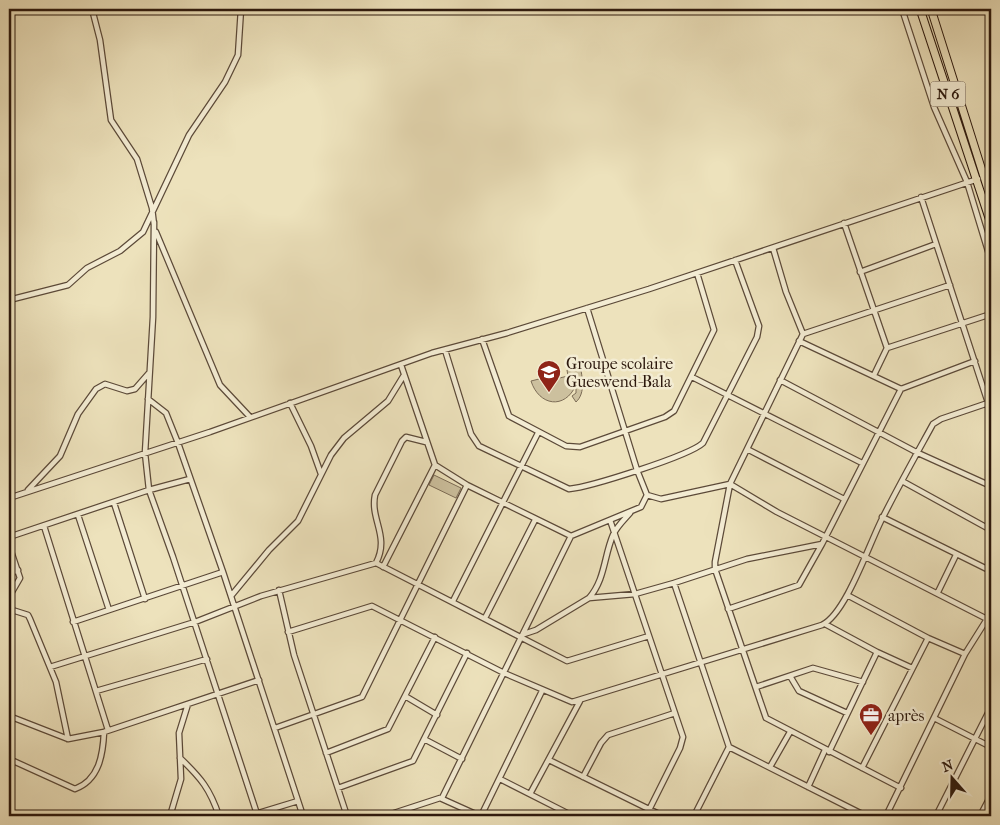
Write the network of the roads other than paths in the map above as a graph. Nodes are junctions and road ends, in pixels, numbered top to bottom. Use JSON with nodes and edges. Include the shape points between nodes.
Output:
{"nodes":[{"id":1,"x":92,"y":9,"type":"edge"},
{"id":2,"x":241,"y":9,"type":"edge"},
{"id":3,"x":902,"y":9,"type":"edge"},
{"id":4,"x":920,"y":9,"type":"edge"},
{"id":5,"x":931,"y":9,"type":"edge"},
{"id":6,"x":981,"y":178,"type":"junction"},
{"id":7,"x":967,"y":182,"type":"junction"},
{"id":8,"x":921,"y":197,"type":"junction"},
{"id":9,"x":991,"y":199,"type":"edge"},
{"id":10,"x":985,"y":204,"type":"junction"},
{"id":11,"x":975,"y":208,"type":"junction"},
{"id":12,"x":153,"y":210,"type":"junction"},
{"id":13,"x":154,"y":222,"type":"junction"},
{"id":14,"x":844,"y":223,"type":"junction"},
{"id":15,"x":991,"y":224,"type":"edge"},
{"id":16,"x":936,"y":244,"type":"junction"},
{"id":17,"x":773,"y":248,"type":"junction"},
{"id":18,"x":735,"y":260,"type":"junction"},
{"id":19,"x":991,"y":261,"type":"edge"},
{"id":20,"x":696,"y":272,"type":"junction"},
{"id":21,"x":860,"y":272,"type":"junction"},
{"id":22,"x":950,"y":285,"type":"junction"},
{"id":23,"x":9,"y":300,"type":"edge"},
{"id":24,"x":587,"y":308,"type":"junction"},
{"id":25,"x":873,"y":309,"type":"junction"},
{"id":26,"x":991,"y":314,"type":"edge"},
{"id":27,"x":963,"y":323,"type":"junction"},
{"id":28,"x":803,"y":334,"type":"junction"},
{"id":29,"x":482,"y":340,"type":"junction"},
{"id":30,"x":799,"y":341,"type":"junction"},
{"id":31,"x":887,"y":348,"type":"junction"},
{"id":32,"x":445,"y":350,"type":"junction"},
{"id":33,"x":975,"y":361,"type":"junction"},
{"id":34,"x":401,"y":365,"type":"junction"},
{"id":35,"x":149,"y":372,"type":"junction"},
{"id":36,"x":404,"y":375,"type":"junction"},
{"id":37,"x":874,"y":375,"type":"junction"},
{"id":38,"x":692,"y":377,"type":"junction"},
{"id":39,"x":780,"y":380,"type":"junction"},
{"id":40,"x":900,"y":388,"type":"junction"},
{"id":41,"x":727,"y":394,"type":"junction"},
{"id":42,"x":148,"y":398,"type":"junction"},
{"id":43,"x":990,"y":402,"type":"edge"},
{"id":44,"x":290,"y":403,"type":"junction"},
{"id":45,"x":991,"y":412,"type":"edge"},
{"id":46,"x":764,"y":414,"type":"junction"},
{"id":47,"x":250,"y":417,"type":"junction"},
{"id":48,"x":625,"y":431,"type":"junction"},
{"id":49,"x":879,"y":431,"type":"junction"},
{"id":50,"x":538,"y":432,"type":"junction"},
{"id":51,"x":426,"y":442,"type":"junction"},
{"id":52,"x":178,"y":443,"type":"junction"},
{"id":53,"x":747,"y":449,"type":"junction"},
{"id":54,"x":918,"y":452,"type":"junction"},
{"id":55,"x":145,"y":453,"type":"junction"},
{"id":56,"x":862,"y":463,"type":"junction"},
{"id":57,"x":435,"y":465,"type":"junction"},
{"id":58,"x":520,"y":468,"type":"junction"},
{"id":59,"x":637,"y":470,"type":"junction"},
{"id":60,"x":321,"y":474,"type":"junction"},
{"id":61,"x":190,"y":479,"type":"junction"},
{"id":62,"x":902,"y":482,"type":"junction"},
{"id":63,"x":730,"y":484,"type":"junction"},
{"id":64,"x":467,"y":485,"type":"junction"},
{"id":65,"x":991,"y":486,"type":"edge"},
{"id":66,"x":149,"y":490,"type":"junction"},
{"id":67,"x":25,"y":493,"type":"junction"},
{"id":68,"x":647,"y":495,"type":"junction"},
{"id":69,"x":9,"y":498,"type":"edge"},
{"id":70,"x":844,"y":498,"type":"junction"},
{"id":71,"x":502,"y":503,"type":"junction"},
{"id":72,"x":114,"y":504,"type":"junction"},
{"id":73,"x":631,"y":512,"type":"junction"},
{"id":74,"x":78,"y":515,"type":"junction"},
{"id":75,"x":882,"y":517,"type":"junction"},
{"id":76,"x":535,"y":520,"type":"junction"},
{"id":77,"x":610,"y":520,"type":"junction"},
{"id":78,"x":44,"y":526,"type":"junction"},
{"id":79,"x":991,"y":530,"type":"edge"},
{"id":80,"x":614,"y":533,"type":"junction"},
{"id":81,"x":571,"y":536,"type":"junction"},
{"id":82,"x":825,"y":536,"type":"junction"},
{"id":83,"x":9,"y":537,"type":"edge"},
{"id":84,"x":822,"y":544,"type":"junction"},
{"id":85,"x":9,"y":545,"type":"edge"},
{"id":86,"x":956,"y":554,"type":"junction"},
{"id":87,"x":864,"y":557,"type":"junction"},
{"id":88,"x":376,"y":563,"type":"junction"},
{"id":89,"x":383,"y":566,"type":"junction"},
{"id":90,"x":715,"y":569,"type":"junction"},
{"id":91,"x":18,"y":570,"type":"junction"},
{"id":92,"x":991,"y":571,"type":"edge"},
{"id":93,"x":223,"y":572,"type":"junction"},
{"id":94,"x":9,"y":574,"type":"edge"},
{"id":95,"x":674,"y":583,"type":"junction"},
{"id":96,"x":418,"y":585,"type":"junction"},
{"id":97,"x":183,"y":586,"type":"junction"},
{"id":98,"x":278,"y":590,"type":"junction"},
{"id":99,"x":938,"y":592,"type":"junction"},
{"id":100,"x":635,"y":594,"type":"junction"},
{"id":101,"x":847,"y":595,"type":"junction"},
{"id":102,"x":231,"y":596,"type":"junction"},
{"id":103,"x":9,"y":597,"type":"edge"},
{"id":104,"x":144,"y":598,"type":"junction"},
{"id":105,"x":589,"y":598,"type":"junction"},
{"id":106,"x":453,"y":602,"type":"junction"},
{"id":107,"x":234,"y":606,"type":"junction"},
{"id":108,"x":728,"y":608,"type":"junction"},
{"id":109,"x":9,"y":609,"type":"edge"},
{"id":110,"x":109,"y":610,"type":"junction"},
{"id":111,"x":485,"y":618,"type":"junction"},
{"id":112,"x":989,"y":618,"type":"edge"},
{"id":113,"x":401,"y":619,"type":"junction"},
{"id":114,"x":73,"y":622,"type":"junction"},
{"id":115,"x":195,"y":622,"type":"junction"},
{"id":116,"x":825,"y":624,"type":"junction"},
{"id":117,"x":288,"y":632,"type":"junction"},
{"id":118,"x":523,"y":636,"type":"junction"},
{"id":119,"x":649,"y":636,"type":"junction"},
{"id":120,"x":435,"y":637,"type":"junction"},
{"id":121,"x":928,"y":638,"type":"junction"},
{"id":122,"x":742,"y":648,"type":"junction"},
{"id":123,"x":877,"y":652,"type":"junction"},
{"id":124,"x":468,"y":653,"type":"junction"},
{"id":125,"x":965,"y":654,"type":"junction"},
{"id":126,"x":84,"y":657,"type":"junction"},
{"id":127,"x":207,"y":659,"type":"junction"},
{"id":128,"x":700,"y":661,"type":"junction"},
{"id":129,"x":50,"y":667,"type":"junction"},
{"id":130,"x":912,"y":668,"type":"junction"},
{"id":131,"x":504,"y":673,"type":"junction"},
{"id":132,"x":661,"y":674,"type":"junction"},
{"id":133,"x":790,"y":676,"type":"junction"},
{"id":134,"x":259,"y":680,"type":"junction"},
{"id":135,"x":863,"y":682,"type":"junction"},
{"id":136,"x":756,"y":688,"type":"junction"},
{"id":137,"x":96,"y":691,"type":"junction"},
{"id":138,"x":542,"y":691,"type":"junction"},
{"id":139,"x":218,"y":695,"type":"junction"},
{"id":140,"x":405,"y":696,"type":"junction"},
{"id":141,"x":580,"y":701,"type":"junction"},
{"id":142,"x":188,"y":704,"type":"junction"},
{"id":143,"x":9,"y":707,"type":"edge"},
{"id":144,"x":991,"y":707,"type":"edge"},
{"id":145,"x":675,"y":713,"type":"junction"},
{"id":146,"x":847,"y":713,"type":"junction"},
{"id":147,"x":314,"y":715,"type":"junction"},
{"id":148,"x":437,"y":715,"type":"junction"},
{"id":149,"x":10,"y":717,"type":"edge"},
{"id":150,"x":936,"y":719,"type":"junction"},
{"id":151,"x":275,"y":728,"type":"junction"},
{"id":152,"x":106,"y":731,"type":"junction"},
{"id":153,"x":790,"y":732,"type":"junction"},
{"id":154,"x":68,"y":739,"type":"junction"},
{"id":155,"x":975,"y":739,"type":"junction"},
{"id":156,"x":424,"y":740,"type":"junction"},
{"id":157,"x":729,"y":747,"type":"junction"},
{"id":158,"x":991,"y":747,"type":"edge"},
{"id":159,"x":827,"y":751,"type":"junction"},
{"id":160,"x":326,"y":753,"type":"junction"},
{"id":161,"x":180,"y":758,"type":"junction"},
{"id":162,"x":9,"y":759,"type":"edge"},
{"id":163,"x":462,"y":759,"type":"junction"},
{"id":164,"x":549,"y":760,"type":"junction"},
{"id":165,"x":770,"y":767,"type":"junction"},
{"id":166,"x":862,"y":768,"type":"junction"},
{"id":167,"x":584,"y":777,"type":"junction"},
{"id":168,"x":500,"y":779,"type":"junction"},
{"id":169,"x":808,"y":787,"type":"junction"},
{"id":170,"x":338,"y":788,"type":"junction"},
{"id":171,"x":900,"y":788,"type":"junction"},
{"id":172,"x":530,"y":794,"type":"junction"},
{"id":173,"x":991,"y":795,"type":"edge"},
{"id":174,"x":442,"y":798,"type":"junction"},
{"id":175,"x":298,"y":801,"type":"junction"},
{"id":176,"x":650,"y":810,"type":"junction"},
{"id":177,"x":9,"y":811,"type":"edge"},
{"id":178,"x":258,"y":814,"type":"junction"},
{"id":179,"x":12,"y":816,"type":"edge"},
{"id":180,"x":170,"y":816,"type":"edge"},
{"id":181,"x":219,"y":816,"type":"edge"},
{"id":182,"x":249,"y":816,"type":"edge"},
{"id":183,"x":303,"y":816,"type":"edge"},
{"id":184,"x":347,"y":816,"type":"edge"},
{"id":185,"x":386,"y":816,"type":"edge"},
{"id":186,"x":481,"y":816,"type":"edge"},
{"id":187,"x":573,"y":816,"type":"edge"},
{"id":188,"x":646,"y":816,"type":"edge"},
{"id":189,"x":663,"y":816,"type":"edge"},
{"id":190,"x":694,"y":816,"type":"edge"},
{"id":191,"x":866,"y":816,"type":"edge"},
{"id":192,"x":886,"y":816,"type":"edge"},
{"id":193,"x":936,"y":816,"type":"edge"},
{"id":194,"x":980,"y":816,"type":"edge"}],
"edges":[{"from":1,"to":12,"type":"street","via":[[100,40],[111,120],[137,160]]},
{"from":2,"to":12,"type":"street","via":[[238,54],[225,82],[189,135]]},
{"from":3,"to":7,"type":"street","via":[[934,107]]},
{"from":4,"to":6,"type":"main road","number":"N 6"},
{"from":5,"to":6,"type":"main road","number":"N 6"},
{"from":6,"to":7,"type":"street"},
{"from":6,"to":9,"type":"main road","number":"N 6"},
{"from":6,"to":10,"type":"main road","number":"N 6"},
{"from":7,"to":8,"type":"street"},
{"from":7,"to":11,"type":"street"},
{"from":8,"to":14,"type":"street"},
{"from":8,"to":16,"type":"street"},
{"from":10,"to":11,"type":"street"},
{"from":10,"to":15,"type":"main road","number":"N 6"},
{"from":11,"to":19,"type":"street"},
{"from":12,"to":13,"type":"street"},
{"from":12,"to":23,"type":"street","via":[[139,237],[87,268],[68,285]]},
{"from":13,"to":35,"type":"street"},
{"from":13,"to":47,"type":"street","via":[[159,243],[220,385]]},
{"from":14,"to":17,"type":"street"},
{"from":14,"to":21,"type":"street"},
{"from":16,"to":21,"type":"street"},
{"from":16,"to":22,"type":"street"},
{"from":17,"to":18,"type":"street"},
{"from":17,"to":28,"type":"street"},
{"from":18,"to":20,"type":"street"},
{"from":18,"to":41,"type":"street","via":[[759,333]]},
{"from":20,"to":24,"type":"street"},
{"from":20,"to":38,"type":"street","via":[[714,328]]},
{"from":21,"to":25,"type":"street"},
{"from":22,"to":25,"type":"street"},
{"from":22,"to":27,"type":"street"},
{"from":24,"to":29,"type":"street"},
{"from":24,"to":48,"type":"street"},
{"from":25,"to":28,"type":"street"},
{"from":25,"to":31,"type":"street"},
{"from":26,"to":27,"type":"street"},
{"from":27,"to":31,"type":"street"},
{"from":27,"to":33,"type":"street"},
{"from":28,"to":30,"type":"street"},
{"from":29,"to":32,"type":"street"},
{"from":29,"to":50,"type":"street","via":[[508,414]]},
{"from":30,"to":37,"type":"street"},
{"from":30,"to":39,"type":"street"},
{"from":31,"to":37,"type":"street"},
{"from":32,"to":34,"type":"street"},
{"from":32,"to":58,"type":"street","via":[[475,442]]},
{"from":33,"to":40,"type":"street"},
{"from":33,"to":43,"type":"street"},
{"from":34,"to":36,"type":"street"},
{"from":34,"to":44,"type":"street"},
{"from":35,"to":42,"type":"street"},
{"from":35,"to":67,"type":"street","via":[[134,389],[105,384],[96,388],[78,414],[60,456]]},
{"from":36,"to":51,"type":"street"},
{"from":36,"to":60,"type":"street","via":[[388,401],[344,438]]},
{"from":37,"to":40,"type":"street"},
{"from":38,"to":41,"type":"street"},
{"from":38,"to":48,"type":"street","via":[[671,414]]},
{"from":39,"to":46,"type":"street"},
{"from":39,"to":49,"type":"street"},
{"from":40,"to":49,"type":"street"},
{"from":41,"to":46,"type":"street"},
{"from":41,"to":59,"type":"street","via":[[700,446]]},
{"from":42,"to":52,"type":"street","via":[[166,412]]},
{"from":42,"to":55,"type":"street"},
{"from":43,"to":45,"type":"street"},
{"from":43,"to":54,"type":"street","via":[[938,420]]},
{"from":44,"to":47,"type":"street"},
{"from":44,"to":60,"type":"street"},
{"from":46,"to":53,"type":"street"},
{"from":46,"to":56,"type":"street"},
{"from":47,"to":52,"type":"street"},
{"from":48,"to":50,"type":"street","via":[[575,448]]},
{"from":48,"to":59,"type":"street"},
{"from":49,"to":54,"type":"street"},
{"from":49,"to":56,"type":"street"},
{"from":50,"to":58,"type":"street"},
{"from":51,"to":57,"type":"street"},
{"from":51,"to":88,"type":"street","via":[[406,437],[402,441],[375,495],[382,552]]},
{"from":52,"to":55,"type":"street"},
{"from":52,"to":61,"type":"street"},
{"from":53,"to":63,"type":"street"},
{"from":53,"to":70,"type":"street"},
{"from":54,"to":62,"type":"street"},
{"from":54,"to":65,"type":"street"},
{"from":55,"to":66,"type":"street"},
{"from":55,"to":67,"type":"street"},
{"from":56,"to":70,"type":"street"},
{"from":57,"to":64,"type":"street"},
{"from":57,"to":89,"type":"street"},
{"from":58,"to":59,"type":"street","via":[[569,489]]},
{"from":58,"to":71,"type":"street"},
{"from":59,"to":68,"type":"street"},
{"from":60,"to":102,"type":"street","via":[[297,522]]},
{"from":61,"to":66,"type":"street"},
{"from":61,"to":93,"type":"street"},
{"from":62,"to":75,"type":"street"},
{"from":62,"to":79,"type":"street"},
{"from":63,"to":68,"type":"street","via":[[661,499]]},
{"from":63,"to":82,"type":"street"},
{"from":63,"to":90,"type":"street"},
{"from":64,"to":71,"type":"street"},
{"from":64,"to":96,"type":"street"},
{"from":66,"to":72,"type":"street"},
{"from":66,"to":97,"type":"street"},
{"from":67,"to":69,"type":"street"},
{"from":68,"to":73,"type":"street","via":[[641,507]]},
{"from":70,"to":82,"type":"street"},
{"from":71,"to":76,"type":"street"},
{"from":71,"to":106,"type":"street"},
{"from":72,"to":74,"type":"street"},
{"from":72,"to":104,"type":"street"},
{"from":73,"to":77,"type":"street"},
{"from":73,"to":80,"type":"street"},
{"from":74,"to":78,"type":"street"},
{"from":74,"to":110,"type":"street"},
{"from":75,"to":86,"type":"street"},
{"from":75,"to":87,"type":"street"},
{"from":76,"to":81,"type":"street"},
{"from":76,"to":111,"type":"street"},
{"from":77,"to":80,"type":"street"},
{"from":77,"to":81,"type":"street"},
{"from":78,"to":83,"type":"street"},
{"from":78,"to":114,"type":"street"},
{"from":80,"to":100,"type":"street"},
{"from":80,"to":105,"type":"street","via":[[599,582]]},
{"from":81,"to":118,"type":"street"},
{"from":82,"to":84,"type":"street"},
{"from":82,"to":87,"type":"street"},
{"from":84,"to":90,"type":"street"},
{"from":84,"to":108,"type":"street","via":[[799,585]]},
{"from":85,"to":91,"type":"street"},
{"from":86,"to":92,"type":"street"},
{"from":86,"to":99,"type":"street"},
{"from":87,"to":99,"type":"street"},
{"from":87,"to":101,"type":"street"},
{"from":88,"to":89,"type":"street"},
{"from":88,"to":98,"type":"street"},
{"from":89,"to":96,"type":"street"},
{"from":90,"to":95,"type":"street"},
{"from":90,"to":108,"type":"street"},
{"from":91,"to":94,"type":"street"},
{"from":91,"to":103,"type":"street","via":[[19,583]]},
{"from":93,"to":97,"type":"street"},
{"from":93,"to":102,"type":"street"},
{"from":95,"to":100,"type":"street"},
{"from":95,"to":128,"type":"street"},
{"from":96,"to":106,"type":"street"},
{"from":96,"to":113,"type":"street"},
{"from":97,"to":104,"type":"street"},
{"from":97,"to":115,"type":"street"},
{"from":98,"to":107,"type":"street"},
{"from":98,"to":117,"type":"street"},
{"from":99,"to":112,"type":"street"},
{"from":100,"to":105,"type":"street"},
{"from":100,"to":119,"type":"street"},
{"from":101,"to":116,"type":"street"},
{"from":101,"to":121,"type":"street"},
{"from":102,"to":107,"type":"street"},
{"from":104,"to":110,"type":"street"},
{"from":105,"to":118,"type":"street"},
{"from":106,"to":111,"type":"street"},
{"from":107,"to":115,"type":"street"},
{"from":107,"to":134,"type":"street"},
{"from":108,"to":122,"type":"street"},
{"from":109,"to":129,"type":"street","via":[[28,615]]},
{"from":110,"to":114,"type":"street"},
{"from":111,"to":118,"type":"street"},
{"from":112,"to":125,"type":"street"},
{"from":113,"to":117,"type":"street","via":[[370,606]]},
{"from":113,"to":120,"type":"street"},
{"from":113,"to":147,"type":"street","via":[[362,697]]},
{"from":114,"to":126,"type":"street"},
{"from":115,"to":126,"type":"street"},
{"from":115,"to":127,"type":"street"},
{"from":116,"to":122,"type":"street"},
{"from":116,"to":123,"type":"street"},
{"from":117,"to":147,"type":"street"},
{"from":118,"to":119,"type":"street","via":[[570,661]]},
{"from":118,"to":131,"type":"street"},
{"from":119,"to":132,"type":"street"},
{"from":120,"to":124,"type":"street"},
{"from":120,"to":140,"type":"street"},
{"from":121,"to":125,"type":"street"},
{"from":121,"to":130,"type":"street"},
{"from":122,"to":128,"type":"street"},
{"from":122,"to":136,"type":"street"},
{"from":123,"to":130,"type":"street"},
{"from":123,"to":135,"type":"street"},
{"from":124,"to":131,"type":"street"},
{"from":124,"to":148,"type":"street"},
{"from":125,"to":150,"type":"street"},
{"from":126,"to":129,"type":"street"},
{"from":126,"to":137,"type":"street"},
{"from":127,"to":137,"type":"street"},
{"from":127,"to":139,"type":"street"},
{"from":128,"to":132,"type":"street"},
{"from":128,"to":157,"type":"street"},
{"from":129,"to":154,"type":"street"},
{"from":130,"to":166,"type":"street"},
{"from":131,"to":138,"type":"street"},
{"from":131,"to":163,"type":"street"},
{"from":132,"to":141,"type":"street"},
{"from":132,"to":145,"type":"street"},
{"from":133,"to":135,"type":"street","via":[[813,668]]},
{"from":133,"to":136,"type":"street"},
{"from":133,"to":146,"type":"street","via":[[798,691]]},
{"from":134,"to":139,"type":"street"},
{"from":134,"to":151,"type":"street"},
{"from":135,"to":146,"type":"street"},
{"from":136,"to":153,"type":"street","via":[[766,718]]},
{"from":137,"to":152,"type":"street"},
{"from":138,"to":141,"type":"street","via":[[567,701]]},
{"from":138,"to":168,"type":"street"},
{"from":139,"to":142,"type":"street"},
{"from":139,"to":178,"type":"street"},
{"from":140,"to":148,"type":"street"},
{"from":140,"to":160,"type":"street","via":[[388,729]]},
{"from":141,"to":164,"type":"street"},
{"from":142,"to":152,"type":"street"},
{"from":142,"to":161,"type":"street","via":[[179,728]]},
{"from":143,"to":149,"type":"street"},
{"from":144,"to":155,"type":"street"},
{"from":145,"to":167,"type":"street","via":[[608,735],[602,740]]},
{"from":145,"to":176,"type":"street","via":[[683,742]]},
{"from":146,"to":159,"type":"street"},
{"from":147,"to":151,"type":"street"},
{"from":147,"to":160,"type":"street"},
{"from":148,"to":156,"type":"street"},
{"from":149,"to":154,"type":"street"},
{"from":150,"to":155,"type":"street"},
{"from":150,"to":171,"type":"street"},
{"from":151,"to":175,"type":"street"},
{"from":152,"to":154,"type":"street"},
{"from":152,"to":162,"type":"street","via":[[96,773],[74,789]]},
{"from":153,"to":159,"type":"street"},
{"from":153,"to":165,"type":"street"},
{"from":155,"to":158,"type":"street"},
{"from":155,"to":193,"type":"street"},
{"from":156,"to":163,"type":"street"},
{"from":156,"to":170,"type":"street","via":[[411,762]]},
{"from":157,"to":165,"type":"street"},
{"from":157,"to":190,"type":"street"},
{"from":159,"to":166,"type":"street"},
{"from":159,"to":169,"type":"street"},
{"from":160,"to":170,"type":"street"},
{"from":161,"to":180,"type":"street","via":[[181,778]]},
{"from":161,"to":181,"type":"street","via":[[204,782]]},
{"from":163,"to":174,"type":"street"},
{"from":164,"to":167,"type":"street"},
{"from":164,"to":172,"type":"street"},
{"from":165,"to":169,"type":"street"},
{"from":166,"to":171,"type":"street"},
{"from":167,"to":176,"type":"street"},
{"from":168,"to":172,"type":"street"},
{"from":168,"to":186,"type":"street"},
{"from":169,"to":191,"type":"street"},
{"from":170,"to":184,"type":"street"},
{"from":171,"to":192,"type":"street"},
{"from":172,"to":187,"type":"street"},
{"from":173,"to":194,"type":"street"},
{"from":174,"to":185,"type":"street"},
{"from":174,"to":186,"type":"street"},
{"from":175,"to":178,"type":"street"},
{"from":175,"to":183,"type":"street"},
{"from":176,"to":188,"type":"street"},
{"from":176,"to":189,"type":"street"},
{"from":177,"to":179,"type":"street"},
{"from":178,"to":182,"type":"street"}]}
